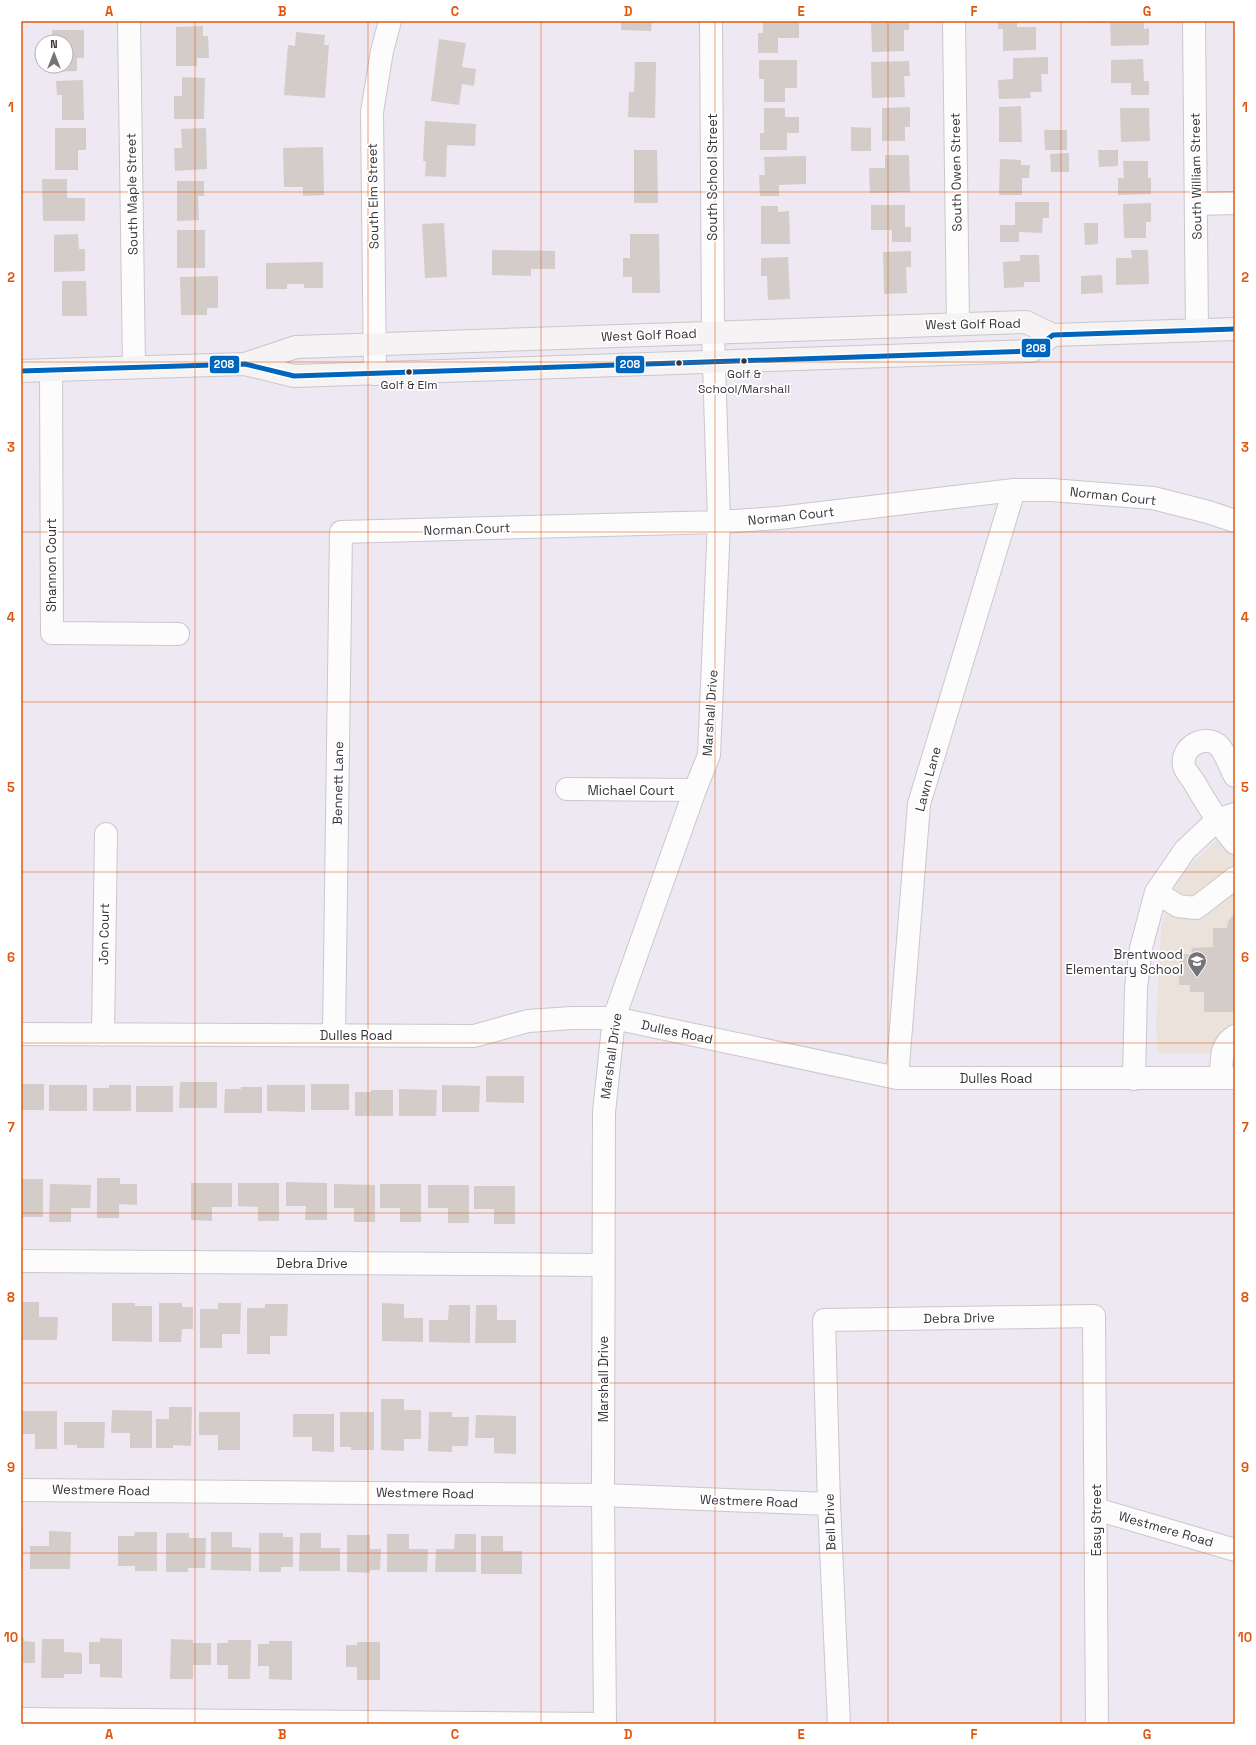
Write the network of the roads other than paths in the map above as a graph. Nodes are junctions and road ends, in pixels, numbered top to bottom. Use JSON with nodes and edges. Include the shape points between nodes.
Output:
{"nodes":[{"id":1,"x":129,"y":21,"type":"edge"},
{"id":2,"x":390,"y":21,"type":"edge"},
{"id":3,"x":711,"y":21,"type":"edge"},
{"id":4,"x":954,"y":21,"type":"edge"},
{"id":5,"x":1194,"y":21,"type":"edge"},
{"id":6,"x":1235,"y":203,"type":"edge"},
{"id":7,"x":1196,"y":204,"type":"junction"},
{"id":8,"x":958,"y":324,"type":"junction"},
{"id":9,"x":1235,"y":329,"type":"edge"},
{"id":10,"x":1198,"y":330,"type":"junction"},
{"id":11,"x":713,"y":332,"type":"junction"},
{"id":12,"x":1053,"y":335,"type":"junction"},
{"id":13,"x":374,"y":344,"type":"junction"},
{"id":14,"x":714,"y":362,"type":"junction"},
{"id":15,"x":246,"y":364,"type":"junction"},
{"id":16,"x":134,"y":368,"type":"junction"},
{"id":17,"x":51,"y":370,"type":"junction"},
{"id":18,"x":21,"y":371,"type":"edge"},
{"id":19,"x":375,"y":374,"type":"junction"},
{"id":20,"x":1014,"y":490,"type":"junction"},
{"id":21,"x":1235,"y":521,"type":"edge"},
{"id":22,"x":719,"y":522,"type":"junction"},
{"id":23,"x":341,"y":532,"type":"joint"},
{"id":24,"x":178,"y":634,"type":"dead end"},
{"id":25,"x":1235,"y":776,"type":"edge"},
{"id":26,"x":567,"y":789,"type":"dead end"},
{"id":27,"x":695,"y":790,"type":"junction"},
{"id":28,"x":1226,"y":817,"type":"edge"},
{"id":29,"x":106,"y":834,"type":"dead end"},
{"id":30,"x":1235,"y":843,"type":"edge"},
{"id":31,"x":1235,"y":878,"type":"edge"},
{"id":32,"x":1156,"y":892,"type":"junction"},
{"id":33,"x":614,"y":1018,"type":"junction"},
{"id":34,"x":21,"y":1034,"type":"edge"},
{"id":35,"x":103,"y":1035,"type":"junction"},
{"id":36,"x":334,"y":1035,"type":"junction"},
{"id":37,"x":1235,"y":1036,"type":"edge"},
{"id":38,"x":897,"y":1078,"type":"junction"},
{"id":39,"x":1134,"y":1078,"type":"junction"},
{"id":40,"x":1228,"y":1078,"type":"edge"},
{"id":41,"x":21,"y":1260,"type":"edge"},
{"id":42,"x":602,"y":1265,"type":"junction"},
{"id":43,"x":1094,"y":1316,"type":"joint"},
{"id":44,"x":824,"y":1320,"type":"joint"},
{"id":45,"x":21,"y":1490,"type":"edge"},
{"id":46,"x":603,"y":1495,"type":"junction"},
{"id":47,"x":829,"y":1504,"type":"junction"},
{"id":48,"x":1096,"y":1509,"type":"junction"},
{"id":49,"x":1235,"y":1550,"type":"edge"},
{"id":50,"x":21,"y":1719,"type":"edge"},
{"id":51,"x":605,"y":1724,"type":"edge"},
{"id":52,"x":839,"y":1724,"type":"edge"},
{"id":53,"x":1097,"y":1724,"type":"edge"}],
"edges":[{"from":1,"to":16,"type":"street","name":"South Maple Street"},
{"from":2,"to":13,"type":"street","name":"South Elm Street","via":[[382,51],[372,112]]},
{"from":3,"to":11,"type":"street","name":"South School Street"},
{"from":4,"to":8,"type":"street","name":"South Owen Street"},
{"from":5,"to":7,"type":"street","name":"South William Street"},
{"from":6,"to":7,"type":"street"},
{"from":7,"to":10,"type":"street","name":"South William Street"},
{"from":8,"to":11,"type":"main road","name":"West Golf Road"},
{"from":8,"to":12,"type":"main road","name":"West Golf Road","via":[[1026,322]]},
{"from":9,"to":10,"type":"main road","name":"West Golf Road"},
{"from":10,"to":12,"type":"main road","name":"West Golf Road"},
{"from":11,"to":13,"type":"main road","name":"West Golf Road"},
{"from":11,"to":14,"type":"street","name":"Marshall Drive"},
{"from":12,"to":14,"type":"main road","name":"West Golf Road","via":[[1032,350]]},
{"from":13,"to":15,"type":"main road","name":"West Golf Road","via":[[296,347]]},
{"from":13,"to":19,"type":"street","name":"South Elm Street"},
{"from":14,"to":19,"type":"main road","name":"West Golf Road"},
{"from":14,"to":22,"type":"street","name":"Marshall Drive"},
{"from":15,"to":16,"type":"main road","name":"West Golf Road"},
{"from":15,"to":19,"type":"main road","name":"West Golf Road","via":[[294,376]]},
{"from":16,"to":17,"type":"main road","name":"West Golf Road"},
{"from":17,"to":18,"type":"main road","name":"West Golf Road"},
{"from":17,"to":24,"type":"street","name":"Shannon Court","via":[[52,633]]},
{"from":20,"to":21,"type":"street","name":"Norman Court","via":[[1051,490],[1154,498]]},
{"from":20,"to":22,"type":"street","name":"Norman Court","via":[[779,518]]},
{"from":20,"to":38,"type":"street","name":"Lawn Lane","via":[[919,804]]},
{"from":22,"to":23,"type":"street","name":"Norman Court"},
{"from":22,"to":27,"type":"street","name":"Marshall Drive","via":[[709,755]]},
{"from":23,"to":36,"type":"street","name":"Bennett Lane"},
{"from":25,"to":28,"type":"street","via":[[1220,747],[1212,742],[1191,745],[1185,754],[1184,766]]},
{"from":26,"to":27,"type":"street","name":"Michael Court"},
{"from":27,"to":33,"type":"street","name":"Marshall Drive"},
{"from":28,"to":30,"type":"street"},
{"from":28,"to":32,"type":"street","via":[[1185,850]]},
{"from":29,"to":35,"type":"street","name":"Jon Court"},
{"from":31,"to":32,"type":"street","via":[[1196,908],[1178,906]]},
{"from":32,"to":39,"type":"street","via":[[1141,948],[1136,988]]},
{"from":33,"to":36,"type":"street","name":"Dulles Road","via":[[528,1021],[474,1036]]},
{"from":33,"to":38,"type":"street","name":"Dulles Road"},
{"from":33,"to":42,"type":"street","name":"Marshall Drive","via":[[604,1112]]},
{"from":34,"to":35,"type":"street","name":"Dulles Road"},
{"from":35,"to":36,"type":"street","name":"Dulles Road"},
{"from":37,"to":40,"type":"street","via":[[1225,1045],[1222,1052]]},
{"from":38,"to":39,"type":"street","name":"Dulles Road"},
{"from":39,"to":40,"type":"street","name":"Dulles Road"},
{"from":41,"to":42,"type":"street","name":"Debra Drive"},
{"from":42,"to":46,"type":"street","name":"Marshall Drive"},
{"from":43,"to":44,"type":"street","name":"Debra Drive"},
{"from":43,"to":48,"type":"street","name":"Easy Street"},
{"from":44,"to":47,"type":"street","name":"Bell Drive"},
{"from":45,"to":46,"type":"street","name":"Westmere Road"},
{"from":46,"to":47,"type":"street","name":"Westmere Road"},
{"from":46,"to":51,"type":"street","name":"Marshall Drive"},
{"from":47,"to":52,"type":"street","name":"Bell Drive"},
{"from":48,"to":49,"type":"street","name":"Westmere Road"},
{"from":48,"to":53,"type":"street","name":"Easy Street"},
{"from":50,"to":51,"type":"street"}]}
